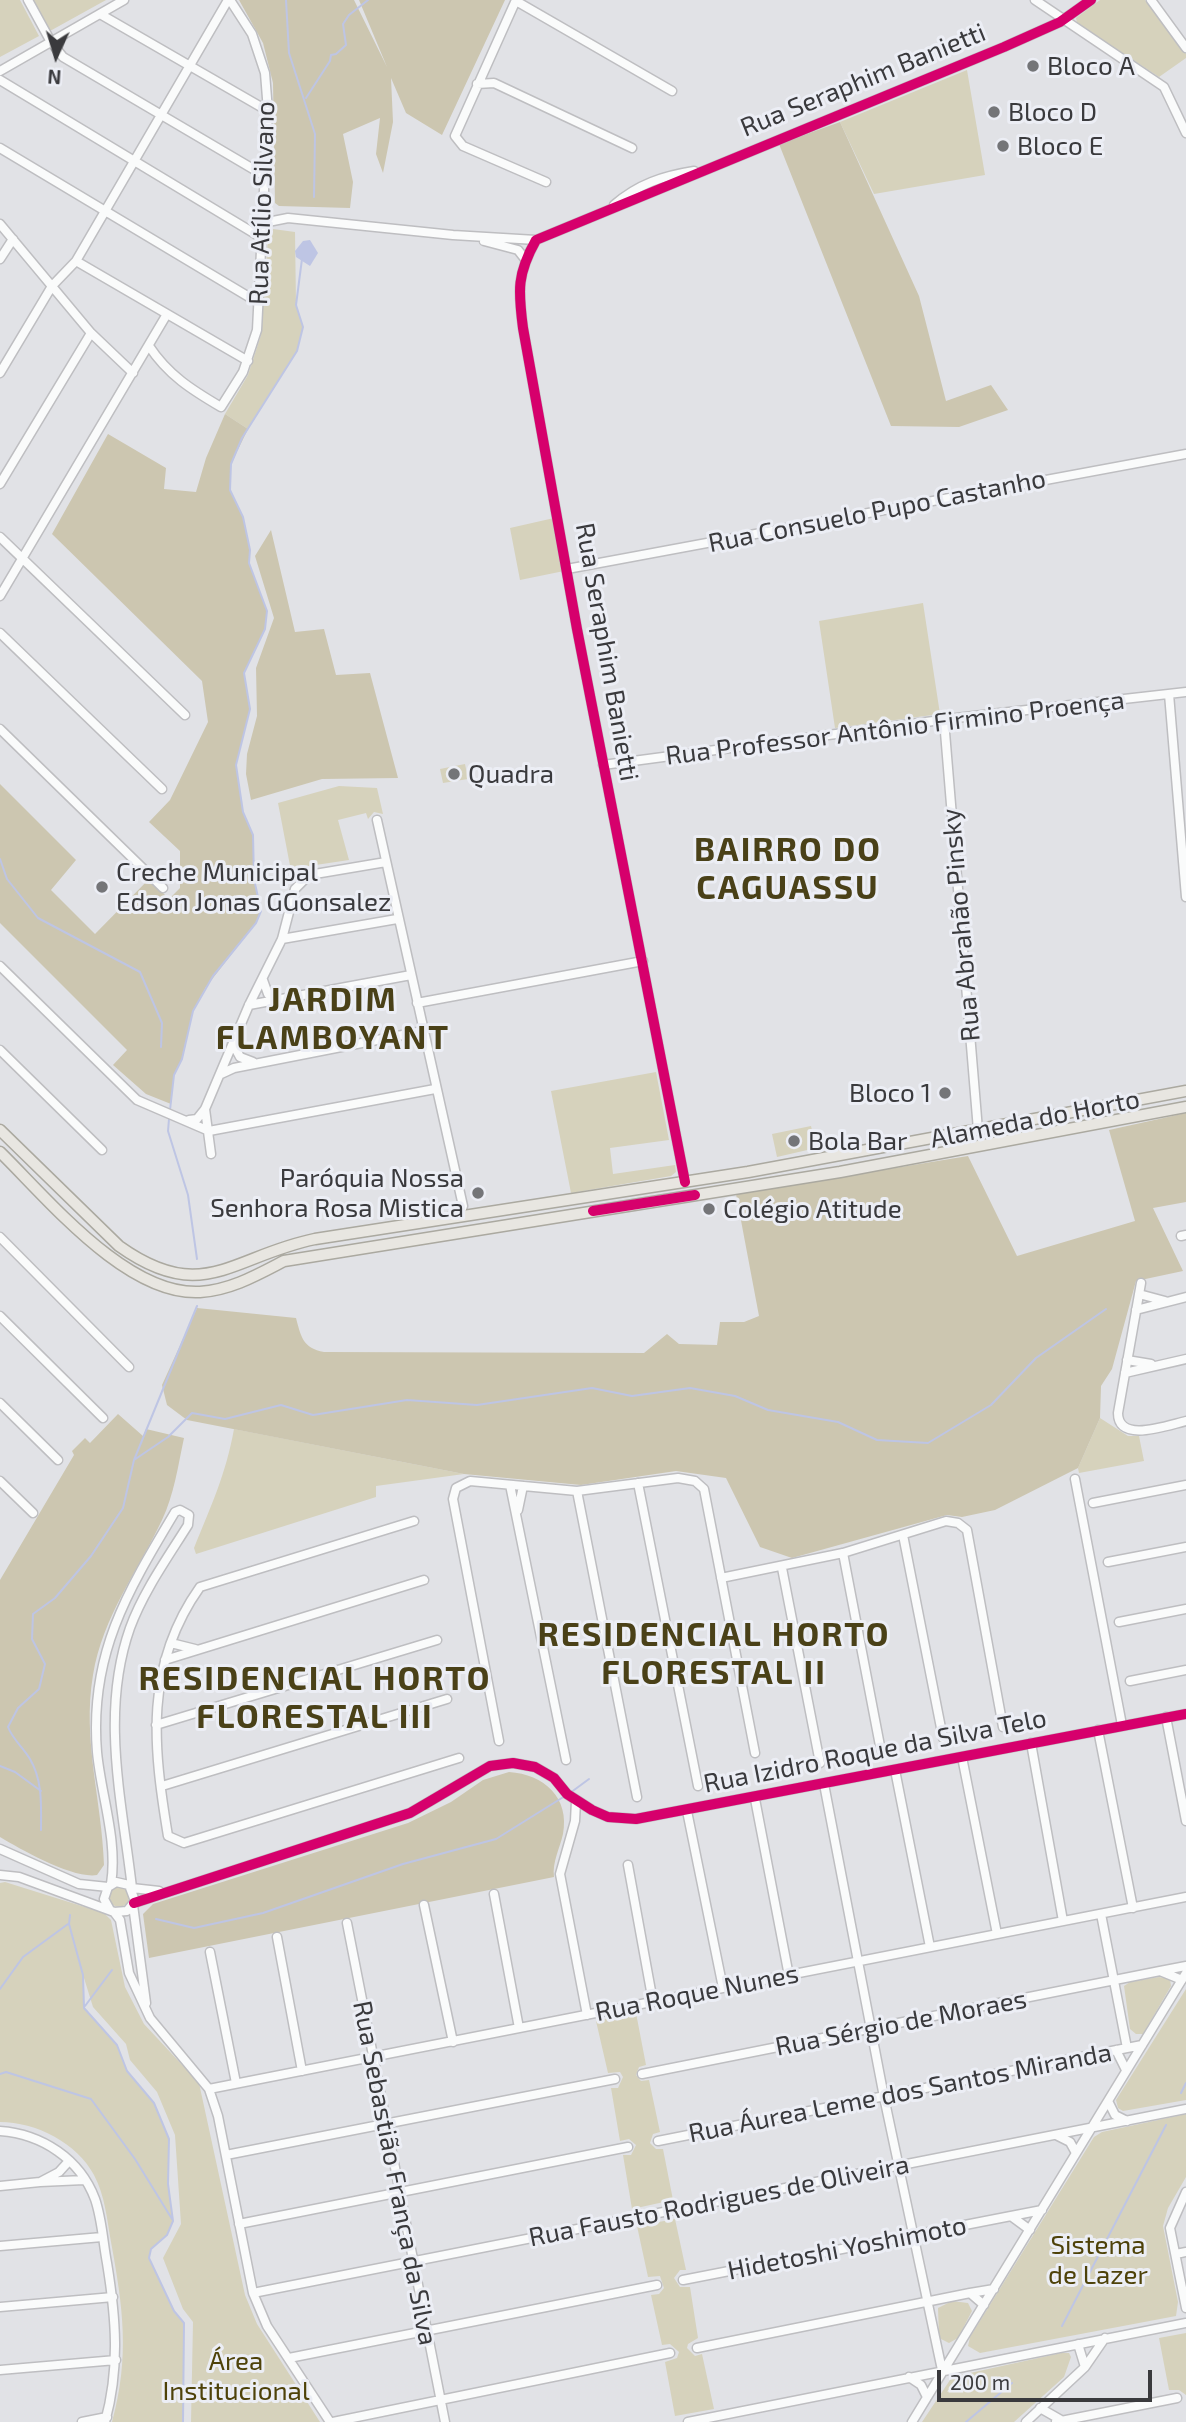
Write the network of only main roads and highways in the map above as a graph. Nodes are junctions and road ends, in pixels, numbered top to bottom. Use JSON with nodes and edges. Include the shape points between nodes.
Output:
{"nodes":[{"id":1,"x":1186,"y":1091,"type":"edge"},
{"id":2,"x":1186,"y":1107,"type":"edge"},
{"id":3,"x":0,"y":1130,"type":"edge"},
{"id":4,"x":0,"y":1152,"type":"edge"},
{"id":5,"x":685,"y":1182,"type":"junction"},
{"id":6,"x":655,"y":1200,"type":"junction"}],
"edges":[{"from":1,"to":5,"type":"main road","name":"Alameda do Horto"},
{"from":2,"to":6,"type":"main road","name":"Alameda do Horto"},
{"from":3,"to":5,"type":"main road","name":"Alameda do Horto","via":[[119,1246],[151,1267],[185,1276],[233,1269],[289,1244]]},
{"from":4,"to":6,"type":"main road","name":"Alameda do Horto","via":[[108,1255],[142,1279],[185,1292],[235,1286],[284,1261]]},
{"from":5,"to":6,"type":"main road","via":[[679,1195]]}]}
